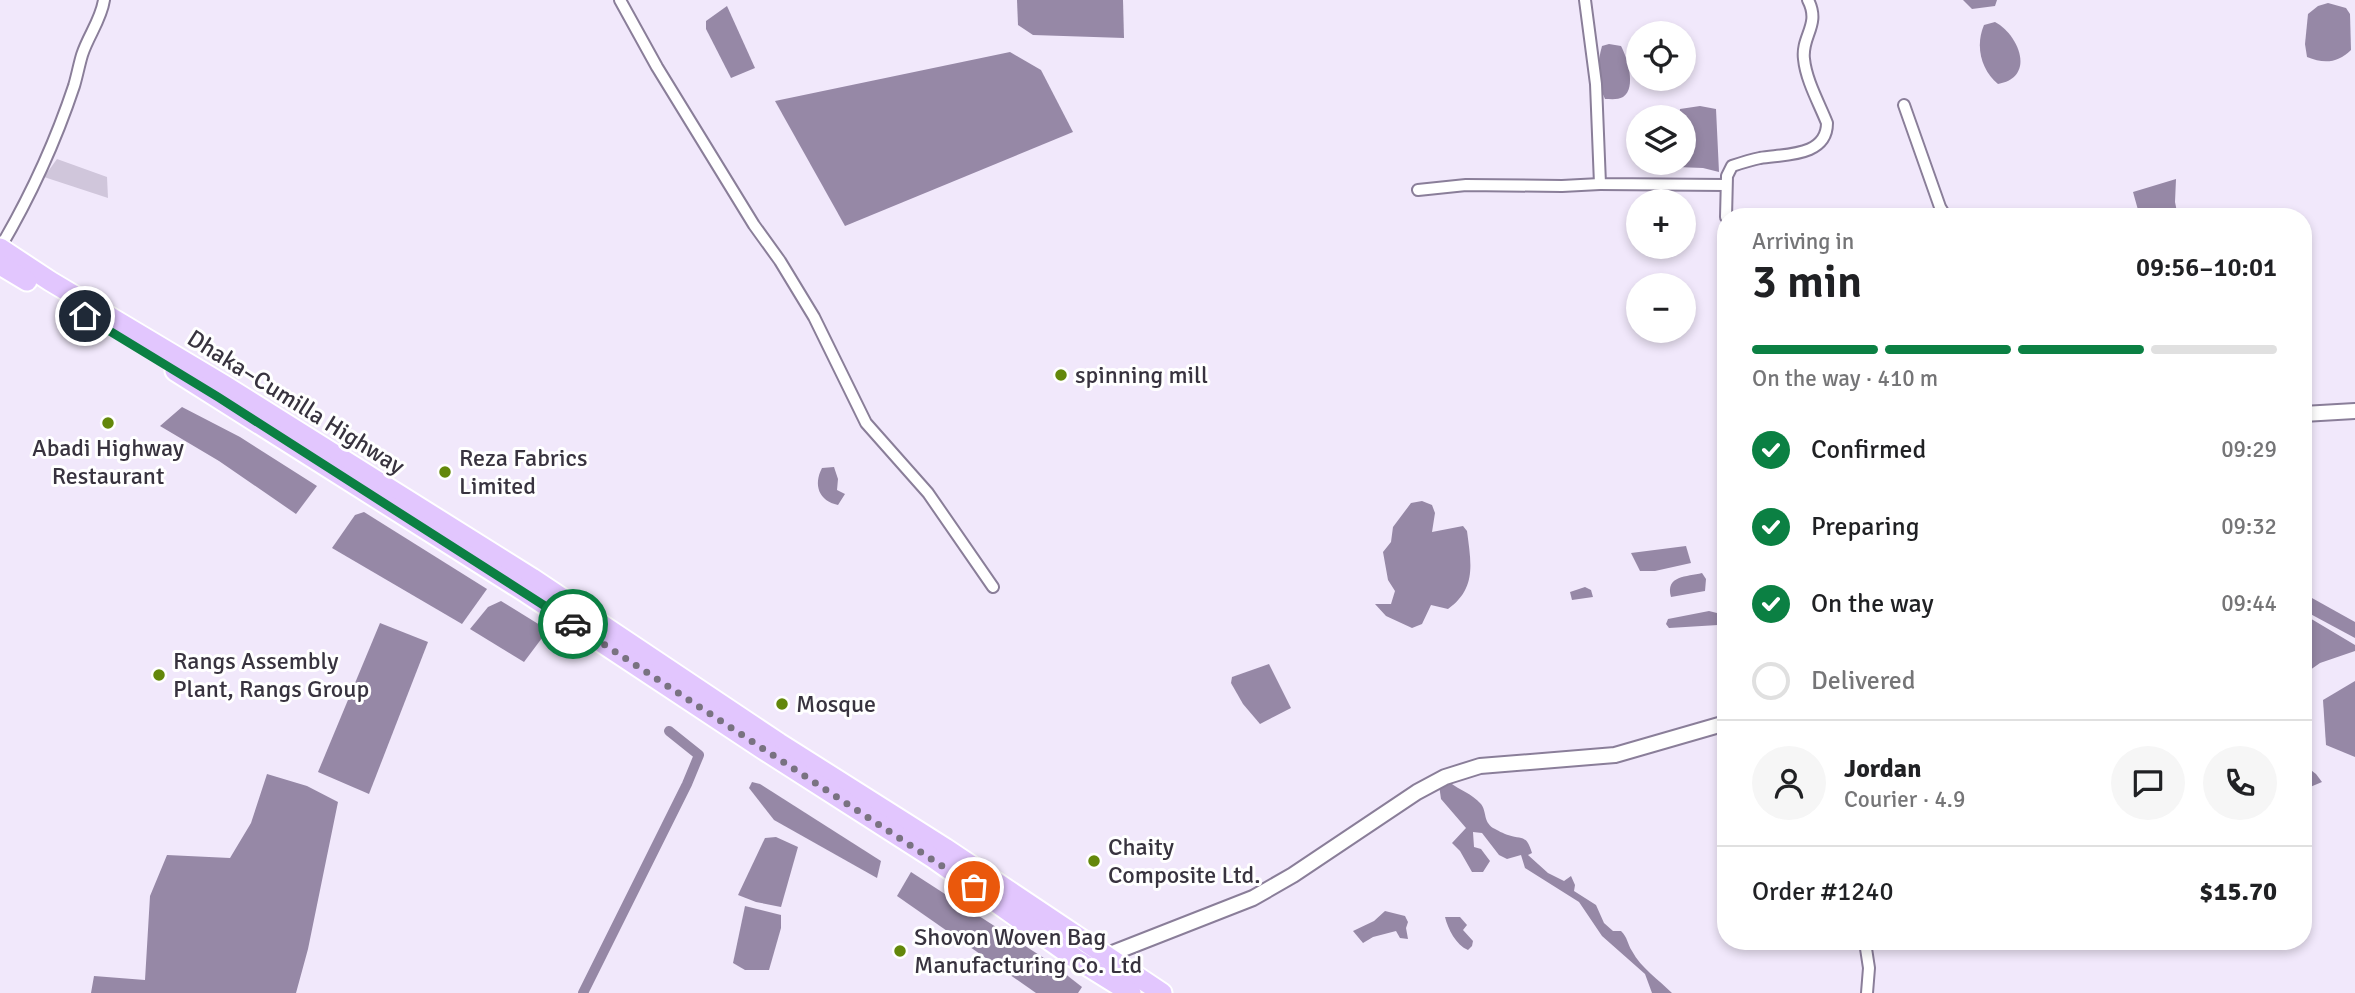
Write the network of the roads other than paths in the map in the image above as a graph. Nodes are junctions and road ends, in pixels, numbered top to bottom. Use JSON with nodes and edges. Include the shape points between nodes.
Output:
{"nodes":[{"id":1,"x":104,"y":0,"type":"edge"},
{"id":2,"x":620,"y":0,"type":"edge"},
{"id":3,"x":1585,"y":0,"type":"edge"},
{"id":4,"x":1808,"y":0,"type":"edge"},
{"id":5,"x":1904,"y":105,"type":"dead end"},
{"id":6,"x":1600,"y":184,"type":"junction"},
{"id":7,"x":1726,"y":185,"type":"junction"},
{"id":8,"x":1418,"y":190,"type":"dead end"},
{"id":9,"x":1726,"y":208,"type":"edge"},
{"id":10,"x":1941,"y":208,"type":"edge"},
{"id":11,"x":0,"y":248,"type":"edge"},
{"id":12,"x":0,"y":265,"type":"edge"},
{"id":13,"x":2355,"y":411,"type":"edge"},
{"id":14,"x":2312,"y":413,"type":"edge"},
{"id":15,"x":993,"y":587,"type":"dead end"},
{"id":16,"x":1717,"y":726,"type":"edge"},
{"id":17,"x":1866,"y":950,"type":"edge"},
{"id":18,"x":1105,"y":956,"type":"junction"},
{"id":19,"x":1131,"y":993,"type":"edge"},
{"id":20,"x":1162,"y":993,"type":"edge"},
{"id":21,"x":1867,"y":993,"type":"edge"}],
"edges":[{"from":1,"to":11,"type":"street","via":[[49,153]]},
{"from":2,"to":15,"type":"street","via":[[657,68],[814,317],[866,423],[928,493]]},
{"from":3,"to":6,"type":"street","via":[[1596,84]]},
{"from":4,"to":7,"type":"street","via":[[1813,22],[1803,47],[1804,64],[1827,131],[1822,141],[1803,152],[1732,166]]},
{"from":5,"to":10,"type":"street"},
{"from":6,"to":7,"type":"street"},
{"from":6,"to":8,"type":"street"},
{"from":7,"to":9,"type":"street"},
{"from":11,"to":18,"type":"highway","name":"Dhaka–Cumilla Highway","via":[[532,578]]},
{"from":12,"to":19,"type":"highway","name":"Dhaka–Cumilla Highway","via":[[525,592]]},
{"from":13,"to":14,"type":"street"},
{"from":16,"to":18,"type":"street","via":[[1615,755],[1480,765],[1444,777],[1253,898]]},
{"from":17,"to":21,"type":"street"},
{"from":18,"to":20,"type":"highway","name":"Dhaka–Cumilla Highway"}]}
